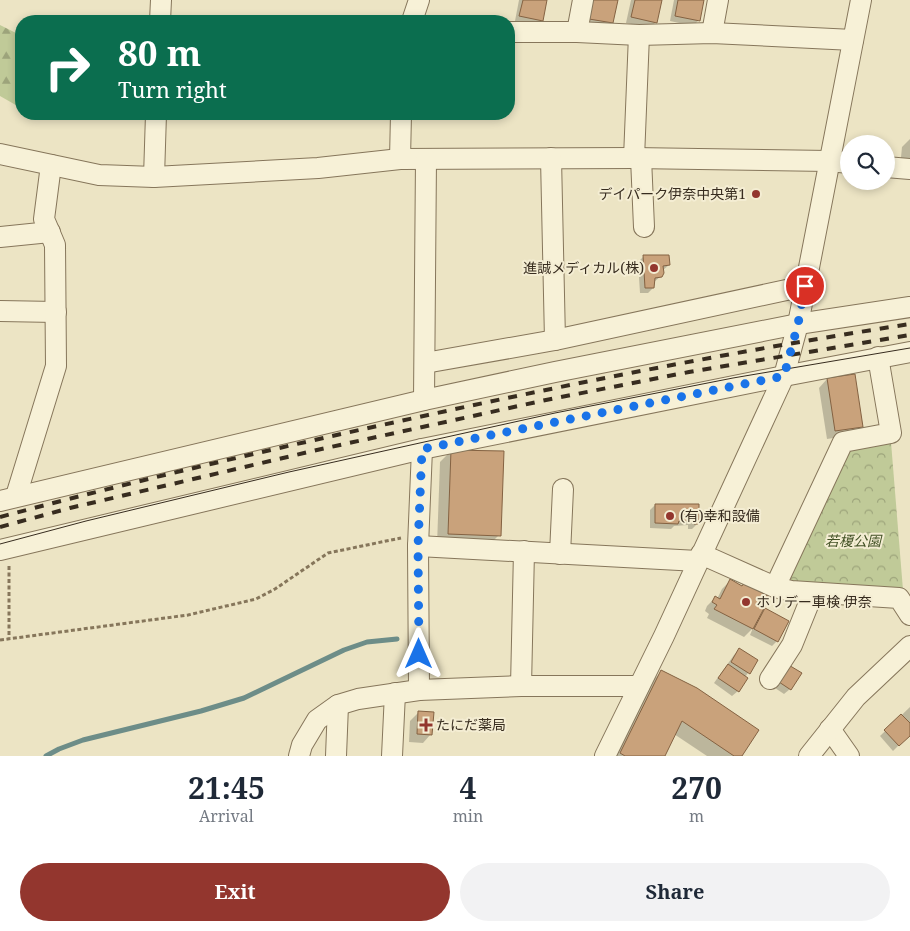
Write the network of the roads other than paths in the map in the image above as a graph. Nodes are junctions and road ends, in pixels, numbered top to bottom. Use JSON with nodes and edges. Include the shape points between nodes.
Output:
{"nodes":[{"id":1,"x":161,"y":0,"type":"edge"},
{"id":2,"x":419,"y":0,"type":"edge"},
{"id":3,"x":583,"y":0,"type":"edge"},
{"id":4,"x":718,"y":0,"type":"edge"},
{"id":5,"x":861,"y":0,"type":"edge"},
{"id":6,"x":160,"y":15,"type":"edge"},
{"id":7,"x":414,"y":15,"type":"edge"},
{"id":8,"x":515,"y":32,"type":"edge"},
{"id":9,"x":577,"y":32,"type":"junction"},
{"id":10,"x":712,"y":33,"type":"junction"},
{"id":11,"x":639,"y":35,"type":"junction"},
{"id":12,"x":853,"y":40,"type":"junction"},
{"id":13,"x":156,"y":120,"type":"edge"},
{"id":14,"x":401,"y":120,"type":"edge"},
{"id":15,"x":0,"y":154,"type":"edge"},
{"id":16,"x":552,"y":158,"type":"junction"},
{"id":17,"x":638,"y":158,"type":"junction"},
{"id":18,"x":400,"y":159,"type":"junction"},
{"id":19,"x":426,"y":159,"type":"junction"},
{"id":20,"x":839,"y":162,"type":"edge"},
{"id":21,"x":51,"y":165,"type":"junction"},
{"id":22,"x":895,"y":168,"type":"edge"},
{"id":23,"x":910,"y":169,"type":"edge"},
{"id":24,"x":154,"y":177,"type":"junction"},
{"id":25,"x":644,"y":228,"type":"dead end"},
{"id":26,"x":50,"y":232,"type":"junction"},
{"id":27,"x":0,"y":238,"type":"edge"},
{"id":28,"x":805,"y":286,"type":"junction"},
{"id":29,"x":910,"y":307,"type":"edge"},
{"id":30,"x":0,"y":310,"type":"edge"},
{"id":31,"x":56,"y":312,"type":"junction"},
{"id":32,"x":798,"y":324,"type":"junction"},
{"id":33,"x":555,"y":340,"type":"junction"},
{"id":34,"x":910,"y":352,"type":"edge"},
{"id":35,"x":878,"y":357,"type":"junction"},
{"id":36,"x":424,"y":363,"type":"junction"},
{"id":37,"x":784,"y":376,"type":"junction"},
{"id":38,"x":424,"y":400,"type":"junction"},
{"id":39,"x":422,"y":449,"type":"junction"},
{"id":40,"x":563,"y":489,"type":"dead end"},
{"id":41,"x":8,"y":498,"type":"edge"},
{"id":42,"x":418,"y":541,"type":"junction"},
{"id":43,"x":4,"y":549,"type":"edge"},
{"id":44,"x":524,"y":552,"type":"junction"},
{"id":45,"x":560,"y":554,"type":"junction"},
{"id":46,"x":699,"y":558,"type":"junction"},
{"id":47,"x":775,"y":586,"type":"junction"},
{"id":48,"x":813,"y":592,"type":"junction"},
{"id":49,"x":910,"y":615,"type":"edge"},
{"id":50,"x":910,"y":646,"type":"edge"},
{"id":51,"x":770,"y":679,"type":"dead end"},
{"id":52,"x":521,"y":686,"type":"junction"},
{"id":53,"x":640,"y":686,"type":"junction"},
{"id":54,"x":419,"y":690,"type":"junction"},
{"id":55,"x":394,"y":693,"type":"junction"},
{"id":56,"x":338,"y":705,"type":"junction"},
{"id":57,"x":830,"y":729,"type":"junction"},
{"id":58,"x":299,"y":756,"type":"edge"},
{"id":59,"x":336,"y":756,"type":"edge"},
{"id":60,"x":392,"y":756,"type":"edge"},
{"id":61,"x":605,"y":756,"type":"edge"},
{"id":62,"x":809,"y":756,"type":"edge"},
{"id":63,"x":849,"y":756,"type":"edge"}],
"edges":[{"from":1,"to":6,"type":"street"},
{"from":2,"to":7,"type":"street"},
{"from":3,"to":9,"type":"street"},
{"from":4,"to":10,"type":"street"},
{"from":5,"to":12,"type":"street"},
{"from":8,"to":9,"type":"street"},
{"from":9,"to":11,"type":"street"},
{"from":10,"to":11,"type":"street"},
{"from":10,"to":12,"type":"street"},
{"from":11,"to":17,"type":"street"},
{"from":12,"to":20,"type":"street"},
{"from":13,"to":24,"type":"street"},
{"from":14,"to":18,"type":"street"},
{"from":15,"to":21,"type":"street"},
{"from":16,"to":17,"type":"street"},
{"from":16,"to":19,"type":"street"},
{"from":16,"to":33,"type":"street"},
{"from":17,"to":20,"type":"street"},
{"from":17,"to":25,"type":"street"},
{"from":18,"to":19,"type":"street"},
{"from":18,"to":24,"type":"street","via":[[318,168]]},
{"from":19,"to":36,"type":"street"},
{"from":20,"to":28,"type":"street"},
{"from":21,"to":24,"type":"street","via":[[99,175]]},
{"from":21,"to":26,"type":"street","via":[[44,219]]},
{"from":22,"to":23,"type":"street"},
{"from":26,"to":27,"type":"street"},
{"from":26,"to":31,"type":"street","via":[[55,245]]},
{"from":28,"to":32,"type":"street"},
{"from":28,"to":33,"type":"street"},
{"from":29,"to":32,"type":"street"},
{"from":30,"to":31,"type":"street"},
{"from":31,"to":41,"type":"street","via":[[56,366]]},
{"from":32,"to":37,"type":"street"},
{"from":32,"to":38,"type":"street"},
{"from":33,"to":36,"type":"street"},
{"from":34,"to":35,"type":"street"},
{"from":35,"to":37,"type":"street"},
{"from":35,"to":47,"type":"street","via":[[890,433],[843,442]]},
{"from":36,"to":38,"type":"street"},
{"from":37,"to":39,"type":"street"},
{"from":37,"to":46,"type":"street"},
{"from":38,"to":41,"type":"street"},
{"from":39,"to":42,"type":"street"},
{"from":39,"to":43,"type":"street"},
{"from":40,"to":45,"type":"street"},
{"from":42,"to":44,"type":"street"},
{"from":42,"to":54,"type":"street"},
{"from":44,"to":45,"type":"street"},
{"from":44,"to":52,"type":"street"},
{"from":45,"to":46,"type":"street"},
{"from":46,"to":47,"type":"street"},
{"from":46,"to":53,"type":"street"},
{"from":47,"to":48,"type":"street"},
{"from":48,"to":49,"type":"street","via":[[899,598]]},
{"from":48,"to":51,"type":"street","via":[[792,645]]},
{"from":50,"to":57,"type":"street","via":[[856,697]]},
{"from":52,"to":53,"type":"street"},
{"from":52,"to":54,"type":"street"},
{"from":53,"to":61,"type":"street"},
{"from":54,"to":55,"type":"street"},
{"from":55,"to":56,"type":"street"},
{"from":55,"to":60,"type":"street"},
{"from":56,"to":58,"type":"street","via":[[317,720]]},
{"from":56,"to":59,"type":"street"},
{"from":57,"to":62,"type":"street"},
{"from":57,"to":63,"type":"street"}]}
